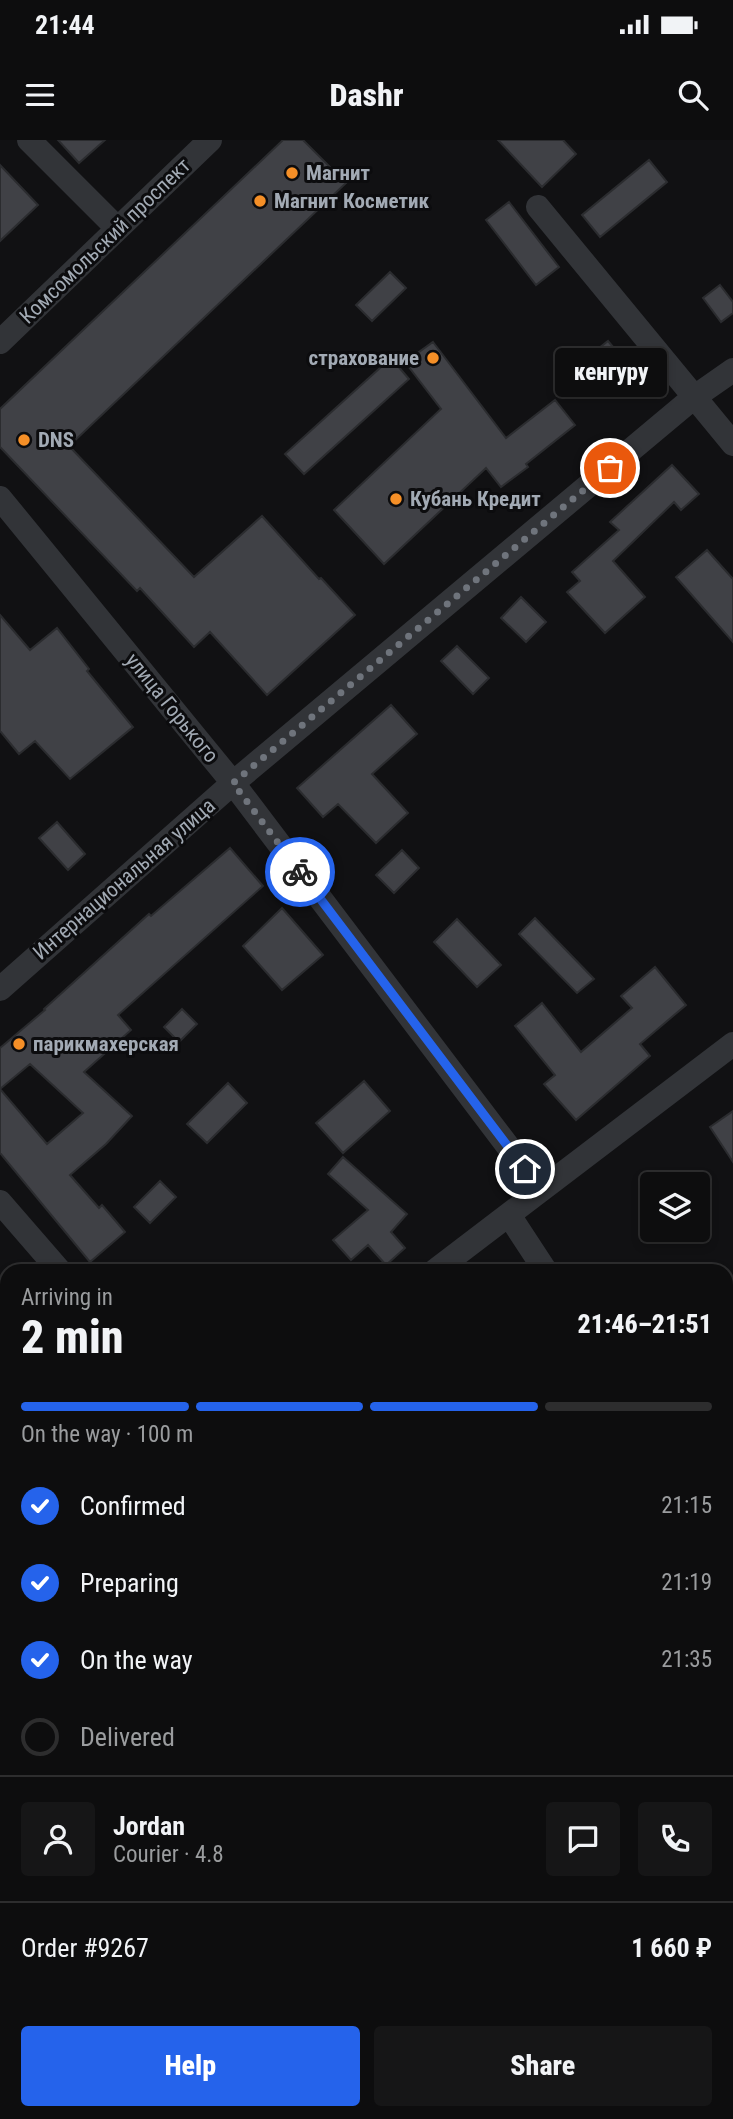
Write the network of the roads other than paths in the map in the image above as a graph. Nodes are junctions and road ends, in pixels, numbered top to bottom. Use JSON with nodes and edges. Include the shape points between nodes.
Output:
{"nodes":[{"id":1,"x":29,"y":140,"type":"edge"},
{"id":2,"x":210,"y":140,"type":"edge"},
{"id":3,"x":538,"y":206,"type":"dead end"},
{"id":4,"x":117,"y":228,"type":"junction"},
{"id":5,"x":0,"y":342,"type":"edge"},
{"id":6,"x":733,"y":370,"type":"edge"},
{"id":7,"x":694,"y":398,"type":"junction"},
{"id":8,"x":733,"y":444,"type":"edge"},
{"id":9,"x":0,"y":498,"type":"edge"},
{"id":10,"x":233,"y":783,"type":"junction"},
{"id":11,"x":0,"y":989,"type":"edge"},
{"id":12,"x":733,"y":1044,"type":"edge"},
{"id":13,"x":541,"y":1191,"type":"junction"},
{"id":14,"x":0,"y":1202,"type":"edge"},
{"id":15,"x":509,"y":1215,"type":"junction"},
{"id":16,"x":54,"y":1264,"type":"edge"},
{"id":17,"x":444,"y":1264,"type":"edge"},
{"id":18,"x":541,"y":1264,"type":"edge"}],
"edges":[{"from":1,"to":4,"type":"street"},
{"from":2,"to":4,"type":"street","name":"Комсомольский проспект"},
{"from":3,"to":7,"type":"street"},
{"from":4,"to":5,"type":"street","name":"Комсомольский проспект"},
{"from":6,"to":7,"type":"street","name":"Интернациональная улица"},
{"from":7,"to":8,"type":"street"},
{"from":7,"to":10,"type":"street","name":"Интернациональная улица"},
{"from":9,"to":10,"type":"street","name":"улица Горького"},
{"from":10,"to":11,"type":"street","name":"Интернациональная улица"},
{"from":10,"to":13,"type":"street","name":"улица Горького"},
{"from":12,"to":13,"type":"street"},
{"from":13,"to":15,"type":"street"},
{"from":14,"to":16,"type":"street"},
{"from":15,"to":17,"type":"street"},
{"from":15,"to":18,"type":"street"}]}
